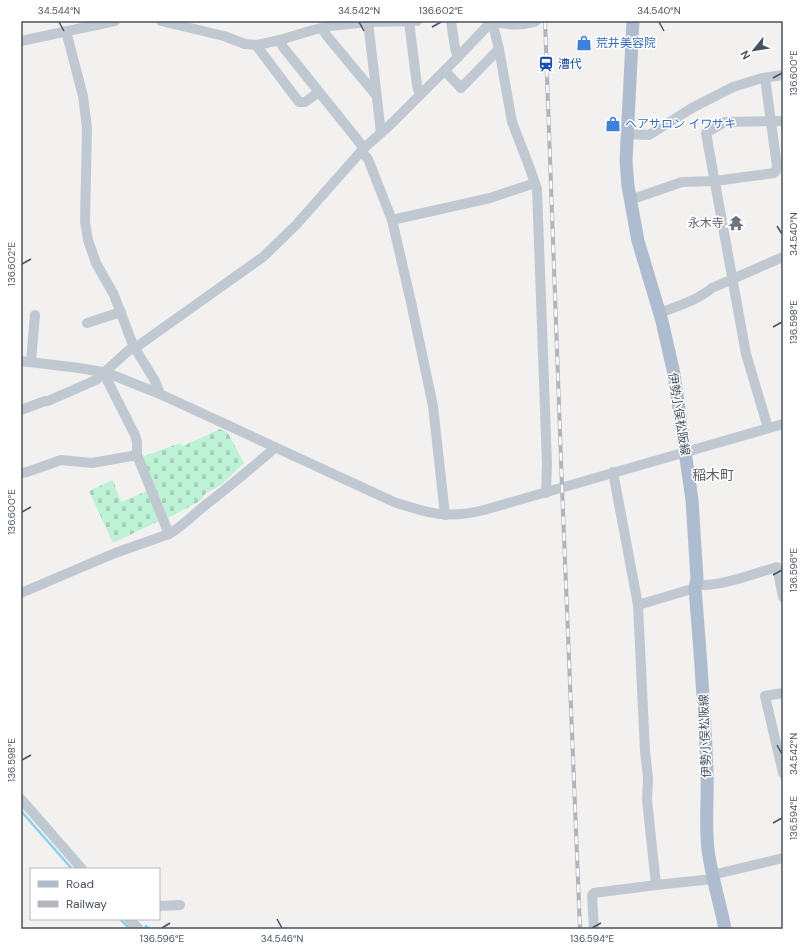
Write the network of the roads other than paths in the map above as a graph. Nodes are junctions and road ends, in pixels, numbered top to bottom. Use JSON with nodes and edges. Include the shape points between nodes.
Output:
{"nodes":[{"id":1,"x":115,"y":21,"type":"edge"},
{"id":2,"x":161,"y":21,"type":"edge"},
{"id":3,"x":413,"y":21,"type":"edge"},
{"id":4,"x":451,"y":21,"type":"edge"},
{"id":5,"x":492,"y":21,"type":"edge"},
{"id":6,"x":536,"y":21,"type":"edge"},
{"id":7,"x":633,"y":21,"type":"edge"},
{"id":8,"x":368,"y":22,"type":"edge"},
{"id":9,"x":322,"y":28,"type":"junction"},
{"id":10,"x":66,"y":31,"type":"junction"},
{"id":11,"x":280,"y":40,"type":"junction"},
{"id":12,"x":21,"y":41,"type":"edge"},
{"id":13,"x":256,"y":45,"type":"junction"},
{"id":14,"x":499,"y":49,"type":"junction"},
{"id":15,"x":458,"y":57,"type":"junction"},
{"id":16,"x":444,"y":71,"type":"junction"},
{"id":17,"x":783,"y":75,"type":"edge"},
{"id":18,"x":765,"y":78,"type":"junction"},
{"id":19,"x":319,"y":92,"type":"junction"},
{"id":20,"x":376,"y":95,"type":"junction"},
{"id":21,"x":420,"y":95,"type":"junction"},
{"id":22,"x":783,"y":121,"type":"edge"},
{"id":23,"x":771,"y":122,"type":"junction"},
{"id":24,"x":381,"y":134,"type":"junction"},
{"id":25,"x":627,"y":134,"type":"junction"},
{"id":26,"x":363,"y":150,"type":"junction"},
{"id":27,"x":715,"y":181,"type":"junction"},
{"id":28,"x":535,"y":183,"type":"junction"},
{"id":29,"x":630,"y":200,"type":"junction"},
{"id":30,"x":392,"y":220,"type":"junction"},
{"id":31,"x":783,"y":257,"type":"edge"},
{"id":32,"x":732,"y":279,"type":"junction"},
{"id":33,"x":121,"y":312,"type":"junction"},
{"id":34,"x":660,"y":313,"type":"junction"},
{"id":35,"x":35,"y":315,"type":"dead end"},
{"id":36,"x":87,"y":323,"type":"dead end"},
{"id":37,"x":135,"y":348,"type":"junction"},
{"id":38,"x":26,"y":362,"type":"edge"},
{"id":39,"x":104,"y":372,"type":"junction"},
{"id":40,"x":160,"y":394,"type":"junction"},
{"id":41,"x":21,"y":410,"type":"edge"},
{"id":42,"x":783,"y":424,"type":"edge"},
{"id":43,"x":768,"y":428,"type":"junction"},
{"id":44,"x":275,"y":446,"type":"junction"},
{"id":45,"x":686,"y":453,"type":"junction"},
{"id":46,"x":137,"y":455,"type":"junction"},
{"id":47,"x":613,"y":472,"type":"junction"},
{"id":48,"x":21,"y":473,"type":"edge"},
{"id":49,"x":546,"y":493,"type":"junction"},
{"id":50,"x":445,"y":515,"type":"junction"},
{"id":51,"x":168,"y":534,"type":"junction"},
{"id":52,"x":695,"y":586,"type":"junction"},
{"id":53,"x":21,"y":593,"type":"edge"},
{"id":54,"x":783,"y":597,"type":"edge"},
{"id":55,"x":638,"y":605,"type":"junction"},
{"id":56,"x":783,"y":693,"type":"edge"},
{"id":57,"x":783,"y":773,"type":"edge"},
{"id":58,"x":21,"y":799,"type":"edge"},
{"id":59,"x":783,"y":858,"type":"edge"},
{"id":60,"x":81,"y":868,"type":"edge"},
{"id":61,"x":713,"y":877,"type":"junction"},
{"id":62,"x":656,"y":885,"type":"junction"},
{"id":63,"x":180,"y":905,"type":"dead end"},
{"id":64,"x":160,"y":906,"type":"edge"},
{"id":65,"x":130,"y":920,"type":"edge"},
{"id":66,"x":139,"y":929,"type":"edge"},
{"id":67,"x":594,"y":929,"type":"edge"},
{"id":68,"x":725,"y":929,"type":"edge"}],
"edges":[{"from":1,"to":10,"type":"street"},
{"from":2,"to":13,"type":"street"},
{"from":3,"to":8,"type":"street"},
{"from":3,"to":21,"type":"street","via":[[417,85]]},
{"from":4,"to":15,"type":"street"},
{"from":5,"to":6,"type":"street","via":[[521,25]]},
{"from":5,"to":14,"type":"street"},
{"from":5,"to":15,"type":"street"},
{"from":7,"to":25,"type":"main road","name":"伊勢小俣松阪線"},
{"from":8,"to":9,"type":"street"},
{"from":8,"to":20,"type":"street"},
{"from":9,"to":11,"type":"street"},
{"from":9,"to":20,"type":"street"},
{"from":10,"to":12,"type":"street"},
{"from":10,"to":33,"type":"street","via":[[83,96],[87,128],[85,222],[88,240],[93,257]]},
{"from":11,"to":13,"type":"street"},
{"from":11,"to":19,"type":"street"},
{"from":13,"to":19,"type":"street","via":[[299,102],[305,102]]},
{"from":14,"to":16,"type":"street","via":[[461,88]]},
{"from":14,"to":28,"type":"street","via":[[512,122]]},
{"from":15,"to":16,"type":"street"},
{"from":16,"to":21,"type":"street"},
{"from":17,"to":18,"type":"street"},
{"from":18,"to":23,"type":"street"},
{"from":18,"to":25,"type":"street","via":[[733,87],[692,108],[649,135]]},
{"from":19,"to":26,"type":"street"},
{"from":20,"to":24,"type":"street"},
{"from":21,"to":24,"type":"street"},
{"from":22,"to":23,"type":"street"},
{"from":23,"to":27,"type":"street","via":[[776,171]]},
{"from":23,"to":27,"type":"street","via":[[725,122],[706,133]]},
{"from":24,"to":26,"type":"street"},
{"from":25,"to":29,"type":"main road","name":"伊勢小俣松阪線","via":[[626,172]]},
{"from":26,"to":30,"type":"street"},
{"from":26,"to":37,"type":"street","via":[[296,225],[263,257]]},
{"from":27,"to":29,"type":"street","via":[[682,182]]},
{"from":27,"to":32,"type":"street"},
{"from":28,"to":30,"type":"street","via":[[485,199]]},
{"from":28,"to":49,"type":"street","via":[[538,204]]},
{"from":29,"to":34,"type":"main road","name":"伊勢小俣松阪線","via":[[641,253]]},
{"from":30,"to":50,"type":"street","via":[[432,406]]},
{"from":31,"to":32,"type":"street"},
{"from":32,"to":34,"type":"street"},
{"from":32,"to":43,"type":"street","via":[[746,354]]},
{"from":33,"to":36,"type":"street"},
{"from":33,"to":37,"type":"street"},
{"from":34,"to":45,"type":"main road","name":"伊勢小俣松阪線","via":[[674,374]]},
{"from":35,"to":38,"type":"street"},
{"from":37,"to":39,"type":"street","via":[[129,350]]},
{"from":37,"to":40,"type":"street"},
{"from":38,"to":39,"type":"street"},
{"from":39,"to":40,"type":"street"},
{"from":39,"to":41,"type":"street","via":[[96,380]]},
{"from":39,"to":46,"type":"street","via":[[135,435]]},
{"from":40,"to":44,"type":"street"},
{"from":42,"to":43,"type":"street"},
{"from":43,"to":45,"type":"street"},
{"from":44,"to":50,"type":"street","via":[[394,502],[424,512]]},
{"from":44,"to":51,"type":"street","via":[[221,494]]},
{"from":45,"to":47,"type":"street"},
{"from":45,"to":52,"type":"main road","name":"伊勢小俣松阪線","via":[[694,526],[697,579]]},
{"from":46,"to":48,"type":"street","via":[[92,463],[61,460]]},
{"from":46,"to":51,"type":"street"},
{"from":47,"to":49,"type":"street"},
{"from":47,"to":55,"type":"street"},
{"from":49,"to":50,"type":"street","via":[[473,513]]},
{"from":51,"to":53,"type":"street","via":[[115,553]]},
{"from":52,"to":54,"type":"street","via":[[718,584],[777,567]]},
{"from":52,"to":55,"type":"street"},
{"from":52,"to":61,"type":"main road","name":"伊勢小俣松阪線","via":[[708,775],[708,849]]},
{"from":55,"to":62,"type":"street","via":[[648,778],[647,800]]},
{"from":56,"to":57,"type":"street","via":[[765,696]]},
{"from":58,"to":60,"type":"street"},
{"from":59,"to":61,"type":"street"},
{"from":61,"to":62,"type":"street"},
{"from":61,"to":68,"type":"main road","name":"伊勢小俣松阪線"},
{"from":62,"to":67,"type":"street","via":[[594,893]]},
{"from":63,"to":64,"type":"street"},
{"from":65,"to":66,"type":"street"}]}
